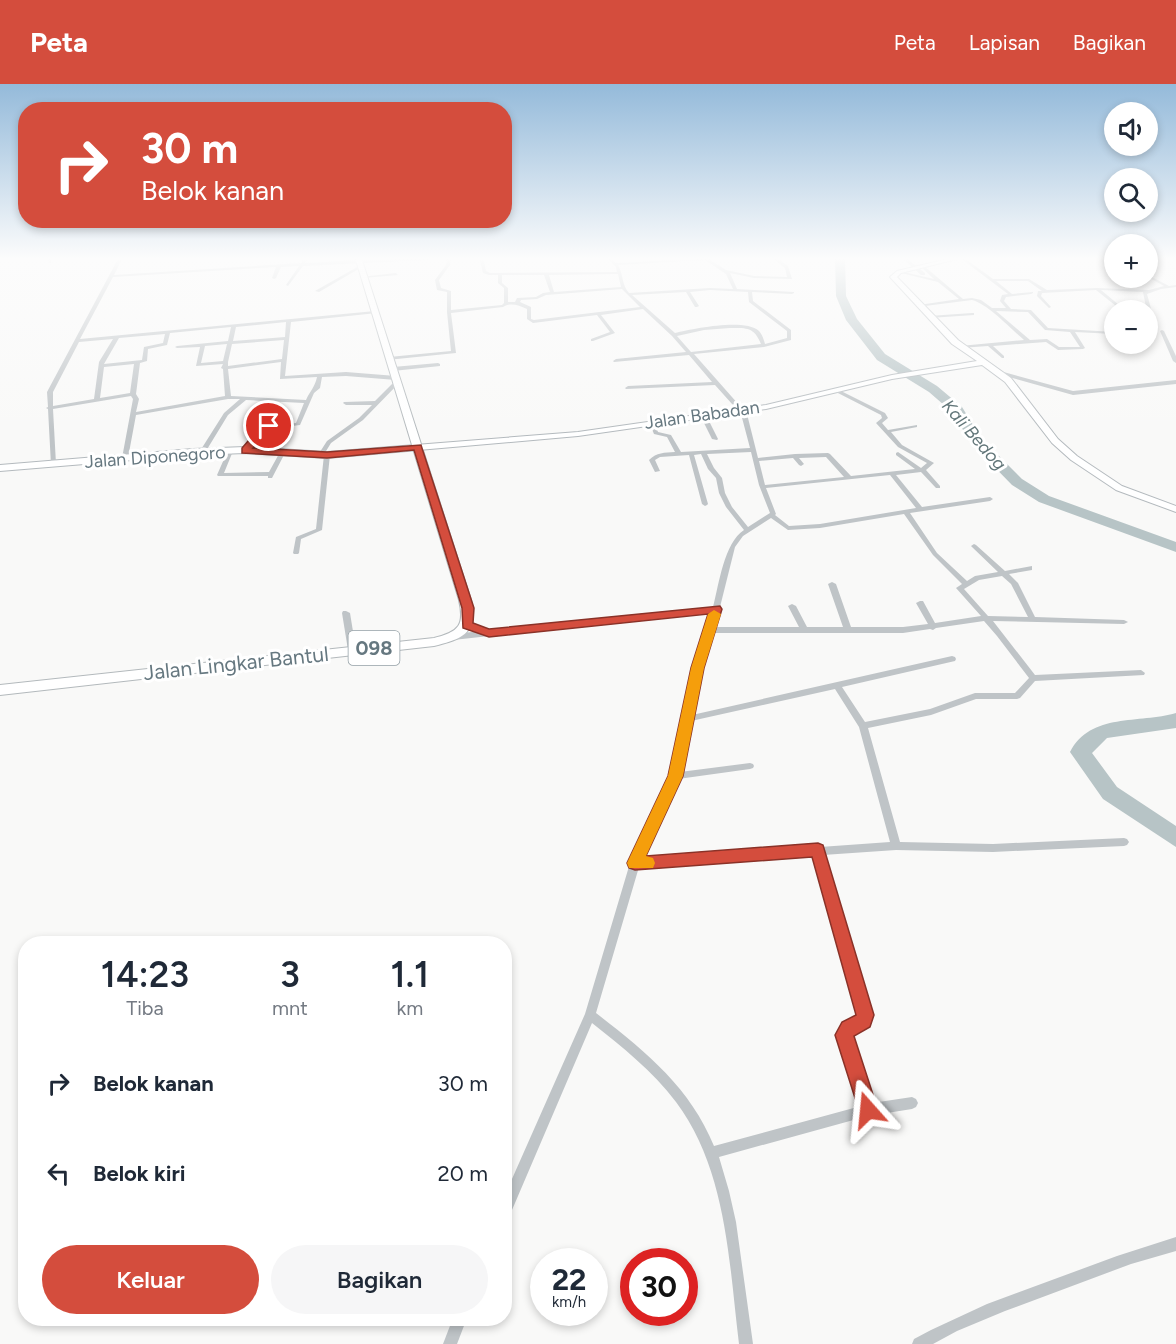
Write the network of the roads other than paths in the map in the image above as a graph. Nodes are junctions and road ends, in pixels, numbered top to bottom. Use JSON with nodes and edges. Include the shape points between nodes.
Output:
{"nodes":[{"id":1,"x":90,"y":316,"type":"edge"},
{"id":2,"x":334,"y":316,"type":"edge"},
{"id":3,"x":376,"y":316,"type":"edge"},
{"id":4,"x":449,"y":316,"type":"edge"},
{"id":5,"x":529,"y":316,"type":"edge"},
{"id":6,"x":591,"y":316,"type":"edge"},
{"id":7,"x":600,"y":316,"type":"edge"},
{"id":8,"x":653,"y":316,"type":"edge"},
{"id":9,"x":769,"y":316,"type":"edge"},
{"id":10,"x":946,"y":316,"type":"edge"},
{"id":11,"x":999,"y":316,"type":"edge"},
{"id":12,"x":1035,"y":316,"type":"edge"},
{"id":13,"x":929,"y":317,"type":"joint"},
{"id":14,"x":289,"y":320,"type":"junction"},
{"id":15,"x":234,"y":325,"type":"junction"},
{"id":16,"x":1047,"y":329,"type":"junction"},
{"id":17,"x":1071,"y":330,"type":"junction"},
{"id":18,"x":1162,"y":331,"type":"dead end"},
{"id":19,"x":168,"y":332,"type":"junction"},
{"id":20,"x":1104,"y":332,"type":"edge"},
{"id":21,"x":674,"y":335,"type":"junction"},
{"id":22,"x":117,"y":337,"type":"junction"},
{"id":23,"x":287,"y":338,"type":"junction"},
{"id":24,"x":593,"y":340,"type":"dead end"},
{"id":25,"x":1047,"y":340,"type":"junction"},
{"id":26,"x":76,"y":341,"type":"junction"},
{"id":27,"x":1028,"y":341,"type":"junction"},
{"id":28,"x":229,"y":343,"type":"junction"},
{"id":29,"x":988,"y":344,"type":"junction"},
{"id":30,"x":203,"y":345,"type":"junction"},
{"id":31,"x":177,"y":346,"type":"dead end"},
{"id":32,"x":764,"y":346,"type":"junction"},
{"id":33,"x":960,"y":347,"type":"junction"},
{"id":34,"x":691,"y":353,"type":"junction"},
{"id":35,"x":1002,"y":357,"type":"dead end"},
{"id":36,"x":389,"y":359,"type":"junction"},
{"id":37,"x":284,"y":360,"type":"junction"},
{"id":38,"x":616,"y":361,"type":"dead end"},
{"id":39,"x":1176,"y":361,"type":"edge"},
{"id":40,"x":138,"y":363,"type":"junction"},
{"id":41,"x":984,"y":363,"type":"junction"},
{"id":42,"x":224,"y":365,"type":"junction"},
{"id":43,"x":438,"y":365,"type":"dead end"},
{"id":44,"x":101,"y":366,"type":"junction"},
{"id":45,"x":1000,"y":373,"type":"junction"},
{"id":46,"x":320,"y":375,"type":"junction"},
{"id":47,"x":660,"y":375,"type":"dead end"},
{"id":48,"x":395,"y":376,"type":"junction"},
{"id":49,"x":715,"y":382,"type":"junction"},
{"id":50,"x":1176,"y":382,"type":"edge"},
{"id":51,"x":664,"y":386,"type":"junction"},
{"id":52,"x":628,"y":388,"type":"dead end"},
{"id":53,"x":837,"y":392,"type":"junction"},
{"id":54,"x":132,"y":394,"type":"junction"},
{"id":55,"x":228,"y":397,"type":"junction"},
{"id":56,"x":244,"y":398,"type":"junction"},
{"id":57,"x":97,"y":400,"type":"junction"},
{"id":58,"x":307,"y":402,"type":"junction"},
{"id":59,"x":346,"y":403,"type":"dead end"},
{"id":60,"x":377,"y":403,"type":"junction"},
{"id":61,"x":50,"y":408,"type":"junction"},
{"id":62,"x":738,"y":411,"type":"junction"},
{"id":63,"x":133,"y":414,"type":"junction"},
{"id":64,"x":703,"y":415,"type":"junction"},
{"id":65,"x":652,"y":422,"type":"junction"},
{"id":66,"x":915,"y":426,"type":"dead end"},
{"id":67,"x":889,"y":431,"type":"junction"},
{"id":68,"x":715,"y":439,"type":"dead end"},
{"id":69,"x":417,"y":447,"type":"junction"},
{"id":70,"x":245,"y":450,"type":"junction"},
{"id":71,"x":753,"y":450,"type":"junction"},
{"id":72,"x":203,"y":451,"type":"junction"},
{"id":73,"x":230,"y":451,"type":"junction"},
{"id":74,"x":703,"y":452,"type":"junction"},
{"id":75,"x":282,"y":453,"type":"junction"},
{"id":76,"x":679,"y":453,"type":"junction"},
{"id":77,"x":691,"y":453,"type":"junction"},
{"id":78,"x":898,"y":454,"type":"dead end"},
{"id":79,"x":324,"y":455,"type":"junction"},
{"id":80,"x":795,"y":456,"type":"junction"},
{"id":81,"x":124,"y":458,"type":"junction"},
{"id":82,"x":755,"y":460,"type":"junction"},
{"id":83,"x":53,"y":464,"type":"junction"},
{"id":84,"x":801,"y":464,"type":"dead end"},
{"id":85,"x":0,"y":468,"type":"edge"},
{"id":86,"x":922,"y":470,"type":"junction"},
{"id":87,"x":657,"y":471,"type":"dead end"},
{"id":88,"x":892,"y":474,"type":"junction"},
{"id":89,"x":849,"y":478,"type":"junction"},
{"id":90,"x":938,"y":486,"type":"dead end"},
{"id":91,"x":763,"y":487,"type":"junction"},
{"id":92,"x":990,"y":499,"type":"dead end"},
{"id":93,"x":705,"y":504,"type":"dead end"},
{"id":94,"x":920,"y":509,"type":"junction"},
{"id":95,"x":1176,"y":509,"type":"edge"},
{"id":96,"x":906,"y":512,"type":"junction"},
{"id":97,"x":772,"y":516,"type":"junction"},
{"id":98,"x":748,"y":531,"type":"junction"},
{"id":99,"x":974,"y":546,"type":"dead end"},
{"id":100,"x":296,"y":552,"type":"dead end"},
{"id":101,"x":1030,"y":568,"type":"dead end"},
{"id":102,"x":1003,"y":573,"type":"junction"},
{"id":103,"x":965,"y":583,"type":"junction"},
{"id":104,"x":832,"y":584,"type":"dead end"},
{"id":105,"x":920,"y":603,"type":"dead end"},
{"id":106,"x":792,"y":606,"type":"dead end"},
{"id":107,"x":716,"y":609,"type":"junction"},
{"id":108,"x":346,"y":613,"type":"dead end"},
{"id":109,"x":987,"y":618,"type":"junction"},
{"id":110,"x":1033,"y":620,"type":"junction"},
{"id":111,"x":1124,"y":622,"type":"dead end"},
{"id":112,"x":467,"y":625,"type":"junction"},
{"id":113,"x":933,"y":627,"type":"junction"},
{"id":114,"x":847,"y":628,"type":"junction"},
{"id":115,"x":804,"y":629,"type":"junction"},
{"id":116,"x":711,"y":630,"type":"junction"},
{"id":117,"x":489,"y":633,"type":"junction"},
{"id":118,"x":452,"y":637,"type":"junction"},
{"id":119,"x":352,"y":650,"type":"junction"},
{"id":120,"x":952,"y":659,"type":"dead end"},
{"id":121,"x":1142,"y":673,"type":"dead end"},
{"id":122,"x":1033,"y":678,"type":"junction"},
{"id":123,"x":838,"y":687,"type":"junction"},
{"id":124,"x":0,"y":690,"type":"edge"},
{"id":125,"x":688,"y":719,"type":"junction"},
{"id":126,"x":863,"y":726,"type":"junction"},
{"id":127,"x":750,"y":766,"type":"dead end"},
{"id":128,"x":675,"y":776,"type":"junction"},
{"id":129,"x":1124,"y":842,"type":"dead end"},
{"id":130,"x":896,"y":846,"type":"junction"},
{"id":131,"x":818,"y":850,"type":"junction"},
{"id":132,"x":635,"y":863,"type":"junction"},
{"id":133,"x":590,"y":1016,"type":"junction"},
{"id":134,"x":912,"y":1103,"type":"dead end"},
{"id":135,"x":868,"y":1110,"type":"junction"},
{"id":136,"x":712,"y":1153,"type":"junction"},
{"id":137,"x":512,"y":1194,"type":"edge"},
{"id":138,"x":1176,"y":1244,"type":"edge"},
{"id":139,"x":457,"y":1326,"type":"edge"},
{"id":140,"x":450,"y":1344,"type":"edge"},
{"id":141,"x":746,"y":1344,"type":"edge"},
{"id":142,"x":919,"y":1344,"type":"edge"}],
"edges":[{"from":1,"to":26,"type":"street"},
{"from":2,"to":14,"type":"street"},
{"from":3,"to":36,"type":"main road"},
{"from":4,"to":36,"type":"street","via":[[454,352]]},
{"from":5,"to":6,"type":"street","via":[[533,322]]},
{"from":7,"to":24,"type":"street","via":[[613,333]]},
{"from":8,"to":21,"type":"street"},
{"from":9,"to":32,"type":"street","via":[[791,334],[784,342]]},
{"from":10,"to":13,"type":"street"},
{"from":11,"to":27,"type":"street"},
{"from":12,"to":16,"type":"street"},
{"from":13,"to":33,"type":"main road"},
{"from":14,"to":15,"type":"street"},
{"from":14,"to":23,"type":"street"},
{"from":15,"to":19,"type":"street"},
{"from":15,"to":28,"type":"street"},
{"from":16,"to":17,"type":"street"},
{"from":16,"to":25,"type":"street"},
{"from":17,"to":20,"type":"street"},
{"from":17,"to":25,"type":"street","via":[[1084,348],[1058,349]]},
{"from":18,"to":39,"type":"street"},
{"from":19,"to":22,"type":"street"},
{"from":19,"to":40,"type":"street","via":[[165,344],[147,347],[145,361]]},
{"from":21,"to":32,"type":"street","via":[[721,327],[747,328],[758,334]]},
{"from":21,"to":34,"type":"street"},
{"from":22,"to":26,"type":"street"},
{"from":22,"to":44,"type":"street"},
{"from":23,"to":28,"type":"street"},
{"from":23,"to":37,"type":"street"},
{"from":25,"to":27,"type":"street"},
{"from":26,"to":61,"type":"street","via":[[53,384]]},
{"from":27,"to":29,"type":"street"},
{"from":28,"to":30,"type":"street"},
{"from":28,"to":42,"type":"street"},
{"from":29,"to":33,"type":"street"},
{"from":29,"to":35,"type":"street"},
{"from":30,"to":31,"type":"street"},
{"from":30,"to":42,"type":"street","via":[[198,365]]},
{"from":32,"to":34,"type":"street"},
{"from":33,"to":41,"type":"main road"},
{"from":34,"to":38,"type":"street"},
{"from":34,"to":49,"type":"street"},
{"from":36,"to":48,"type":"main road"},
{"from":37,"to":42,"type":"street"},
{"from":37,"to":46,"type":"street","via":[[282,378]]},
{"from":40,"to":44,"type":"street"},
{"from":40,"to":54,"type":"street"},
{"from":41,"to":45,"type":"main road"},
{"from":41,"to":53,"type":"main road","name":"Jalan Babadan","via":[[892,377]]},
{"from":42,"to":55,"type":"street"},
{"from":43,"to":48,"type":"street"},
{"from":44,"to":57,"type":"street"},
{"from":45,"to":50,"type":"street","via":[[1073,393]]},
{"from":45,"to":95,"type":"main road","via":[[1074,458],[1119,488]]},
{"from":46,"to":48,"type":"street"},
{"from":46,"to":58,"type":"street"},
{"from":47,"to":51,"type":"street"},
{"from":48,"to":60,"type":"street"},
{"from":48,"to":69,"type":"main road"},
{"from":49,"to":51,"type":"street"},
{"from":49,"to":62,"type":"street"},
{"from":51,"to":52,"type":"street"},
{"from":53,"to":62,"type":"main road","name":"Jalan Babadan"},
{"from":53,"to":67,"type":"street","via":[[883,414],[885,418],[879,423]]},
{"from":54,"to":57,"type":"street"},
{"from":54,"to":63,"type":"street","via":[[136,398]]},
{"from":55,"to":56,"type":"street"},
{"from":55,"to":63,"type":"street"},
{"from":56,"to":58,"type":"street"},
{"from":56,"to":72,"type":"street","via":[[221,421]]},
{"from":57,"to":61,"type":"street"},
{"from":58,"to":70,"type":"street","via":[[298,424],[266,427]]},
{"from":59,"to":60,"type":"street"},
{"from":60,"to":79,"type":"street","via":[[334,437]]},
{"from":61,"to":83,"type":"street"},
{"from":62,"to":64,"type":"main road","name":"Jalan Babadan"},
{"from":62,"to":71,"type":"street","via":[[747,422]]},
{"from":63,"to":81,"type":"street"},
{"from":64,"to":65,"type":"main road","name":"Jalan Babadan"},
{"from":64,"to":68,"type":"street"},
{"from":65,"to":69,"type":"main road","name":"Jalan Babadan","via":[[578,434]]},
{"from":65,"to":76,"type":"street","via":[[656,433],[669,436]]},
{"from":66,"to":67,"type":"street"},
{"from":67,"to":86,"type":"street","via":[[900,446],[932,463]]},
{"from":69,"to":79,"type":"main road","name":"Jalan Diponegoro"},
{"from":69,"to":112,"type":"main road","via":[[468,608]]},
{"from":70,"to":73,"type":"main road","name":"Jalan Diponegoro"},
{"from":70,"to":75,"type":"main road","name":"Jalan Diponegoro"},
{"from":71,"to":74,"type":"street"},
{"from":71,"to":82,"type":"street"},
{"from":72,"to":73,"type":"main road","name":"Jalan Diponegoro"},
{"from":72,"to":81,"type":"main road","name":"Jalan Diponegoro"},
{"from":73,"to":75,"type":"street","via":[[220,475],[271,476]]},
{"from":74,"to":77,"type":"street"},
{"from":74,"to":98,"type":"street","via":[[719,478],[729,507]]},
{"from":75,"to":79,"type":"main road","name":"Jalan Diponegoro"},
{"from":76,"to":77,"type":"street"},
{"from":76,"to":87,"type":"street","via":[[654,457]]},
{"from":77,"to":93,"type":"street"},
{"from":78,"to":86,"type":"street"},
{"from":79,"to":100,"type":"street","via":[[319,530],[298,538]]},
{"from":80,"to":82,"type":"street"},
{"from":80,"to":84,"type":"street"},
{"from":80,"to":89,"type":"street","via":[[828,455]]},
{"from":81,"to":83,"type":"main road","name":"Jalan Diponegoro"},
{"from":82,"to":91,"type":"street"},
{"from":83,"to":85,"type":"main road","name":"Jalan Diponegoro"},
{"from":86,"to":88,"type":"street"},
{"from":86,"to":90,"type":"street"},
{"from":88,"to":89,"type":"street"},
{"from":88,"to":94,"type":"street"},
{"from":89,"to":91,"type":"street"},
{"from":91,"to":97,"type":"street"},
{"from":92,"to":94,"type":"street"},
{"from":94,"to":96,"type":"street"},
{"from":96,"to":97,"type":"street","via":[[788,528]]},
{"from":96,"to":103,"type":"street","via":[[935,554]]},
{"from":97,"to":98,"type":"street"},
{"from":98,"to":107,"type":"street","via":[[732,547]]},
{"from":99,"to":102,"type":"street"},
{"from":101,"to":102,"type":"street"},
{"from":102,"to":103,"type":"street"},
{"from":102,"to":110,"type":"street","via":[[1017,588]]},
{"from":103,"to":109,"type":"street","via":[[961,590]]},
{"from":104,"to":114,"type":"street"},
{"from":105,"to":113,"type":"street"},
{"from":106,"to":115,"type":"street"},
{"from":107,"to":116,"type":"street"},
{"from":107,"to":117,"type":"street"},
{"from":108,"to":119,"type":"street"},
{"from":109,"to":110,"type":"street"},
{"from":109,"to":113,"type":"street"},
{"from":109,"to":122,"type":"street"},
{"from":110,"to":111,"type":"street"},
{"from":112,"to":117,"type":"street"},
{"from":112,"to":118,"type":"main road","name":"Jalan Lingkar Bantul","number":"098"},
{"from":113,"to":114,"type":"street"},
{"from":114,"to":115,"type":"street"},
{"from":115,"to":116,"type":"street"},
{"from":116,"to":125,"type":"street","via":[[698,668]]},
{"from":117,"to":118,"type":"street"},
{"from":118,"to":119,"type":"main road","name":"Jalan Lingkar Bantul","number":"098"},
{"from":119,"to":124,"type":"main road","name":"Jalan Lingkar Bantul","number":"098"},
{"from":120,"to":123,"type":"street"},
{"from":121,"to":122,"type":"street"},
{"from":122,"to":126,"type":"street","via":[[1017,696],[975,696],[931,712]]},
{"from":123,"to":125,"type":"street"},
{"from":123,"to":126,"type":"street"},
{"from":125,"to":128,"type":"street"},
{"from":126,"to":130,"type":"street"},
{"from":127,"to":128,"type":"street"},
{"from":128,"to":132,"type":"street"},
{"from":129,"to":130,"type":"street","via":[[993,848]]},
{"from":130,"to":131,"type":"street"},
{"from":131,"to":132,"type":"street"},
{"from":131,"to":135,"type":"street","via":[[865,1015],[864,1021],[848,1028],[844,1035]]},
{"from":132,"to":133,"type":"street"},
{"from":133,"to":136,"type":"street","via":[[668,1083],[690,1110]]},
{"from":133,"to":137,"type":"street"},
{"from":134,"to":135,"type":"street"},
{"from":135,"to":136,"type":"street"},
{"from":136,"to":141,"type":"street","via":[[724,1200]]},
{"from":138,"to":142,"type":"street","via":[[1020,1299]]},
{"from":139,"to":140,"type":"street"}]}
